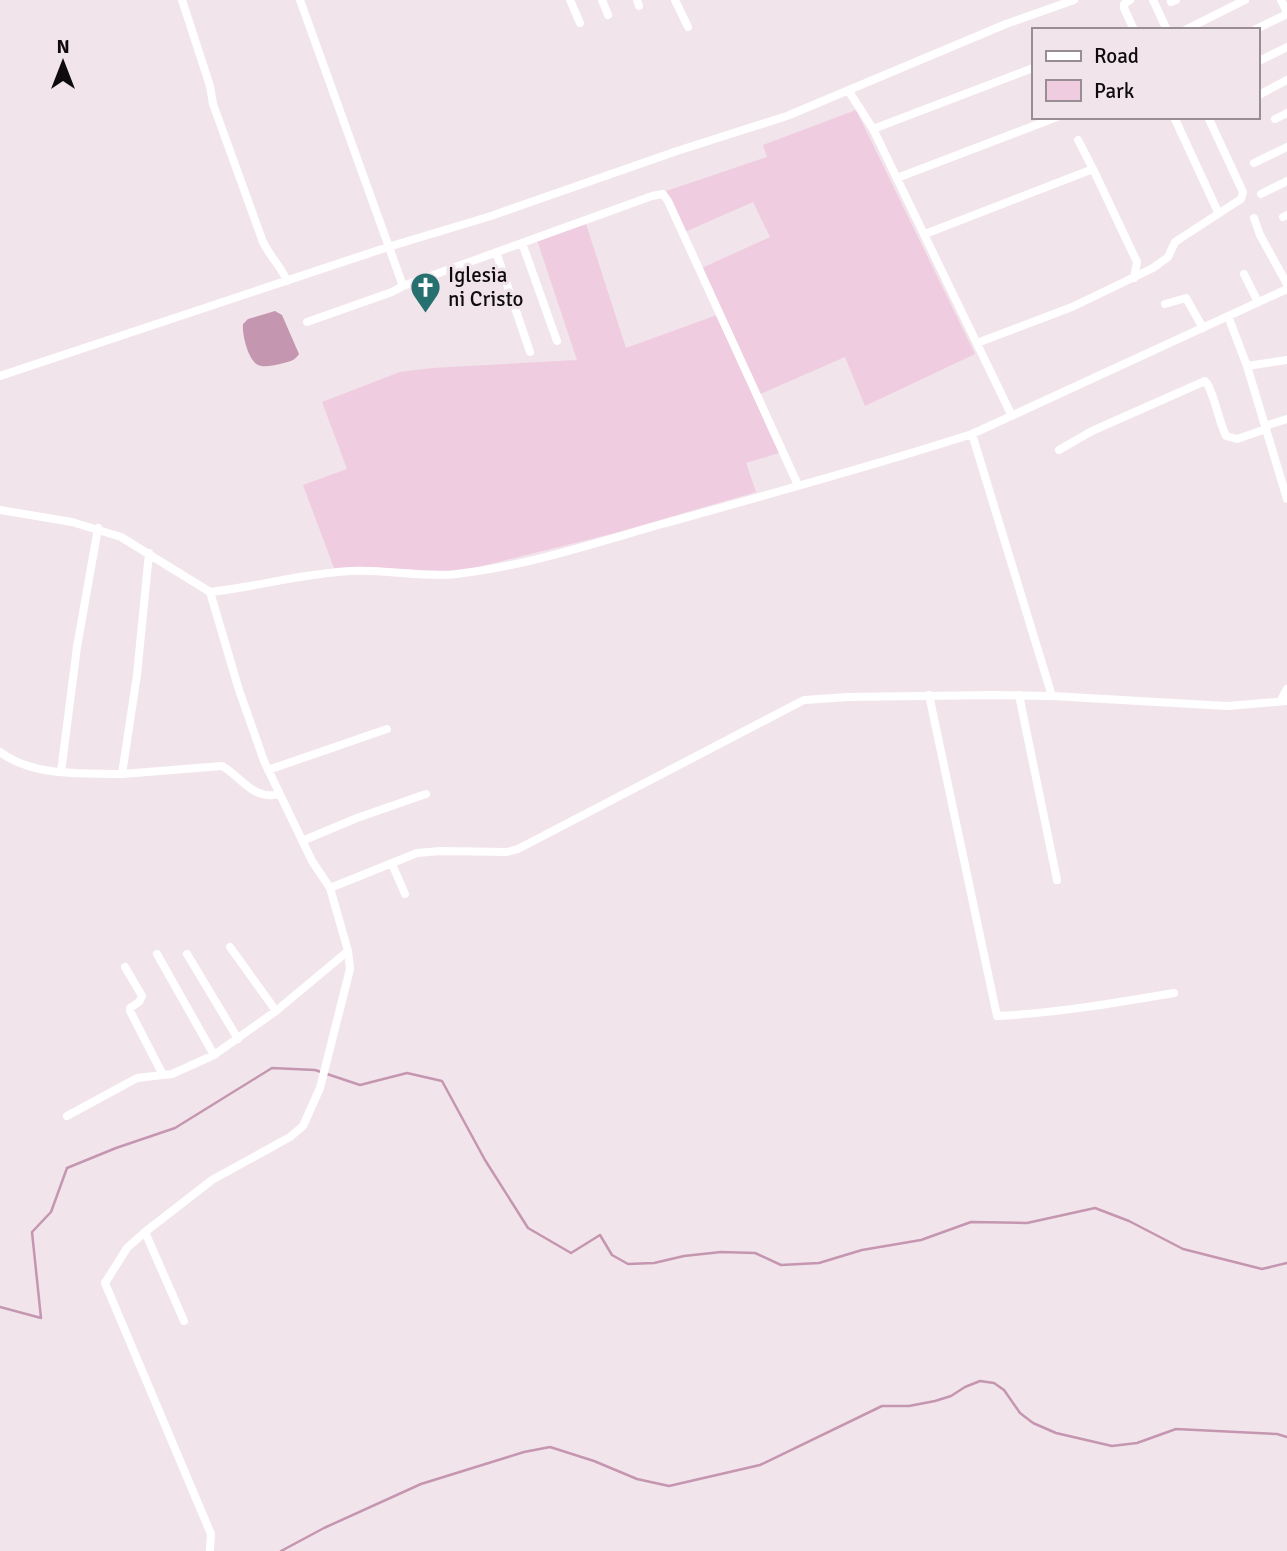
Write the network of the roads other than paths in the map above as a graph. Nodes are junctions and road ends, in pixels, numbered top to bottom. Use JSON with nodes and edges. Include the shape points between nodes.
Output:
{"nodes":[{"id":1,"x":182,"y":0,"type":"edge"},
{"id":2,"x":300,"y":0,"type":"edge"},
{"id":3,"x":570,"y":0,"type":"edge"},
{"id":4,"x":602,"y":0,"type":"edge"},
{"id":5,"x":675,"y":0,"type":"edge"},
{"id":6,"x":1074,"y":0,"type":"edge"},
{"id":7,"x":1130,"y":0,"type":"edge"},
{"id":8,"x":1153,"y":0,"type":"edge"},
{"id":9,"x":1245,"y":0,"type":"edge"},
{"id":10,"x":1282,"y":0,"type":"edge"},
{"id":11,"x":1287,"y":13,"type":"edge"},
{"id":12,"x":608,"y":15,"type":"dead end"},
{"id":13,"x":580,"y":23,"type":"dead end"},
{"id":14,"x":688,"y":27,"type":"dead end"},
{"id":15,"x":1133,"y":28,"type":"edge"},
{"id":16,"x":1166,"y":28,"type":"edge"},
{"id":17,"x":1189,"y":28,"type":"edge"},
{"id":18,"x":1258,"y":28,"type":"edge"},
{"id":19,"x":1287,"y":47,"type":"edge"},
{"id":20,"x":1259,"y":61,"type":"edge"},
{"id":21,"x":1032,"y":68,"type":"edge"},
{"id":22,"x":1287,"y":80,"type":"edge"},
{"id":23,"x":848,"y":90,"type":"junction"},
{"id":24,"x":1259,"y":95,"type":"edge"},
{"id":25,"x":1287,"y":113,"type":"edge"},
{"id":26,"x":1052,"y":119,"type":"edge"},
{"id":27,"x":1175,"y":119,"type":"edge"},
{"id":28,"x":1209,"y":119,"type":"edge"},
{"id":29,"x":1275,"y":119,"type":"dead end"},
{"id":30,"x":873,"y":129,"type":"junction"},
{"id":31,"x":1078,"y":140,"type":"dead end"},
{"id":32,"x":1287,"y":147,"type":"edge"},
{"id":33,"x":1255,"y":163,"type":"dead end"},
{"id":34,"x":1093,"y":169,"type":"junction"},
{"id":35,"x":897,"y":178,"type":"junction"},
{"id":36,"x":1287,"y":181,"type":"edge"},
{"id":37,"x":1261,"y":194,"type":"dead end"},
{"id":38,"x":1218,"y":212,"type":"junction"},
{"id":39,"x":1254,"y":218,"type":"dead end"},
{"id":40,"x":925,"y":234,"type":"junction"},
{"id":41,"x":522,"y":243,"type":"junction"},
{"id":42,"x":388,"y":247,"type":"junction"},
{"id":43,"x":496,"y":252,"type":"junction"},
{"id":44,"x":1244,"y":274,"type":"dead end"},
{"id":45,"x":1133,"y":278,"type":"junction"},
{"id":46,"x":287,"y":281,"type":"junction"},
{"id":47,"x":403,"y":286,"type":"junction"},
{"id":48,"x":1287,"y":287,"type":"edge"},
{"id":49,"x":1258,"y":302,"type":"junction"},
{"id":50,"x":1165,"y":304,"type":"dead end"},
{"id":51,"x":1228,"y":316,"type":"junction"},
{"id":52,"x":307,"y":322,"type":"dead end"},
{"id":53,"x":1203,"y":328,"type":"junction"},
{"id":54,"x":557,"y":341,"type":"dead end"},
{"id":55,"x":977,"y":343,"type":"junction"},
{"id":56,"x":530,"y":352,"type":"dead end"},
{"id":57,"x":1287,"y":360,"type":"edge"},
{"id":58,"x":1247,"y":366,"type":"junction"},
{"id":59,"x":0,"y":376,"type":"edge"},
{"id":60,"x":1012,"y":416,"type":"junction"},
{"id":61,"x":1287,"y":418,"type":"edge"},
{"id":62,"x":1266,"y":428,"type":"junction"},
{"id":63,"x":972,"y":434,"type":"junction"},
{"id":64,"x":1059,"y":450,"type":"dead end"},
{"id":65,"x":798,"y":485,"type":"junction"},
{"id":66,"x":1287,"y":499,"type":"edge"},
{"id":67,"x":0,"y":510,"type":"edge"},
{"id":68,"x":98,"y":528,"type":"junction"},
{"id":69,"x":149,"y":553,"type":"junction"},
{"id":70,"x":210,"y":592,"type":"junction"},
{"id":71,"x":1287,"y":689,"type":"edge"},
{"id":72,"x":929,"y":695,"type":"junction"},
{"id":73,"x":1019,"y":695,"type":"junction"},
{"id":74,"x":1052,"y":695,"type":"junction"},
{"id":75,"x":1284,"y":701,"type":"edge"},
{"id":76,"x":387,"y":729,"type":"dead end"},
{"id":77,"x":0,"y":752,"type":"edge"},
{"id":78,"x":268,"y":770,"type":"junction"},
{"id":79,"x":61,"y":772,"type":"junction"},
{"id":80,"x":122,"y":774,"type":"junction"},
{"id":81,"x":279,"y":794,"type":"junction"},
{"id":82,"x":426,"y":794,"type":"dead end"},
{"id":83,"x":302,"y":841,"type":"junction"},
{"id":84,"x":392,"y":864,"type":"junction"},
{"id":85,"x":1057,"y":880,"type":"dead end"},
{"id":86,"x":330,"y":888,"type":"junction"},
{"id":87,"x":405,"y":894,"type":"dead end"},
{"id":88,"x":230,"y":947,"type":"dead end"},
{"id":89,"x":348,"y":951,"type":"junction"},
{"id":90,"x":157,"y":954,"type":"dead end"},
{"id":91,"x":187,"y":954,"type":"dead end"},
{"id":92,"x":125,"y":967,"type":"dead end"},
{"id":93,"x":1174,"y":993,"type":"dead end"},
{"id":94,"x":276,"y":1011,"type":"junction"},
{"id":95,"x":239,"y":1039,"type":"junction"},
{"id":96,"x":214,"y":1055,"type":"junction"},
{"id":97,"x":163,"y":1075,"type":"junction"},
{"id":98,"x":67,"y":1116,"type":"dead end"},
{"id":99,"x":145,"y":1232,"type":"junction"},
{"id":100,"x":184,"y":1321,"type":"dead end"},
{"id":101,"x":210,"y":1550,"type":"edge"}],
"edges":[{"from":1,"to":46,"type":"street","via":[[263,242]]},
{"from":2,"to":42,"type":"street"},
{"from":3,"to":13,"type":"street"},
{"from":4,"to":12,"type":"street"},
{"from":5,"to":14,"type":"street"},
{"from":6,"to":23,"type":"street"},
{"from":7,"to":15,"type":"street","via":[[1124,8]]},
{"from":8,"to":16,"type":"street"},
{"from":9,"to":17,"type":"street"},
{"from":10,"to":11,"type":"street"},
{"from":11,"to":18,"type":"street"},
{"from":19,"to":20,"type":"street"},
{"from":21,"to":30,"type":"street"},
{"from":22,"to":24,"type":"street"},
{"from":23,"to":30,"type":"street"},
{"from":23,"to":42,"type":"street","via":[[787,116]]},
{"from":25,"to":29,"type":"street"},
{"from":26,"to":35,"type":"street"},
{"from":27,"to":38,"type":"street"},
{"from":28,"to":38,"type":"street","via":[[1244,196]]},
{"from":30,"to":35,"type":"street"},
{"from":31,"to":34,"type":"street"},
{"from":32,"to":33,"type":"street"},
{"from":34,"to":40,"type":"street"},
{"from":34,"to":45,"type":"street","via":[[1137,262]]},
{"from":35,"to":40,"type":"street"},
{"from":36,"to":37,"type":"street"},
{"from":38,"to":45,"type":"street","via":[[1175,242],[1164,261]]},
{"from":39,"to":48,"type":"street"},
{"from":40,"to":55,"type":"street"},
{"from":41,"to":43,"type":"street"},
{"from":41,"to":54,"type":"street"},
{"from":41,"to":65,"type":"street","via":[[665,195]]},
{"from":42,"to":46,"type":"street"},
{"from":42,"to":47,"type":"street"},
{"from":43,"to":47,"type":"street"},
{"from":43,"to":56,"type":"street"},
{"from":44,"to":49,"type":"street"},
{"from":45,"to":55,"type":"street"},
{"from":46,"to":59,"type":"street"},
{"from":47,"to":52,"type":"street"},
{"from":48,"to":49,"type":"street"},
{"from":49,"to":51,"type":"street"},
{"from":50,"to":53,"type":"street","via":[[1186,298]]},
{"from":51,"to":53,"type":"street"},
{"from":51,"to":58,"type":"street"},
{"from":53,"to":60,"type":"street"},
{"from":55,"to":60,"type":"street"},
{"from":57,"to":58,"type":"street"},
{"from":58,"to":62,"type":"street"},
{"from":60,"to":63,"type":"street"},
{"from":61,"to":62,"type":"street"},
{"from":62,"to":64,"type":"street","via":[[1237,439],[1226,436],[1205,381]]},
{"from":62,"to":66,"type":"street"},
{"from":63,"to":65,"type":"street"},
{"from":63,"to":74,"type":"street"},
{"from":65,"to":70,"type":"street","via":[[539,558],[477,570],[440,575],[330,572]]},
{"from":67,"to":68,"type":"street"},
{"from":68,"to":69,"type":"street"},
{"from":68,"to":79,"type":"street","via":[[76,647]]},
{"from":69,"to":70,"type":"street"},
{"from":69,"to":80,"type":"street"},
{"from":70,"to":78,"type":"street"},
{"from":71,"to":75,"type":"street"},
{"from":72,"to":73,"type":"street"},
{"from":72,"to":84,"type":"street","via":[[804,701],[518,849],[428,851]]},
{"from":72,"to":93,"type":"street","via":[[997,1016]]},
{"from":73,"to":74,"type":"street"},
{"from":73,"to":85,"type":"street"},
{"from":74,"to":75,"type":"street","via":[[1227,706]]},
{"from":76,"to":78,"type":"street"},
{"from":77,"to":79,"type":"street","via":[[18,764]]},
{"from":78,"to":81,"type":"street"},
{"from":79,"to":80,"type":"street"},
{"from":80,"to":81,"type":"street","via":[[222,766],[253,791],[265,796]]},
{"from":81,"to":83,"type":"street"},
{"from":82,"to":83,"type":"street"},
{"from":83,"to":86,"type":"street"},
{"from":84,"to":86,"type":"street"},
{"from":84,"to":87,"type":"street"},
{"from":86,"to":89,"type":"street"},
{"from":88,"to":94,"type":"street"},
{"from":89,"to":94,"type":"street"},
{"from":89,"to":99,"type":"street","via":[[349,979],[320,1088],[303,1126],[212,1181]]},
{"from":90,"to":96,"type":"street"},
{"from":91,"to":95,"type":"street"},
{"from":92,"to":97,"type":"street","via":[[142,996],[130,1011]]},
{"from":94,"to":95,"type":"street"},
{"from":95,"to":96,"type":"street"},
{"from":96,"to":97,"type":"street"},
{"from":97,"to":98,"type":"street","via":[[137,1078]]},
{"from":99,"to":100,"type":"street"},
{"from":99,"to":101,"type":"street","via":[[127,1248],[105,1283],[211,1534]]}]}
